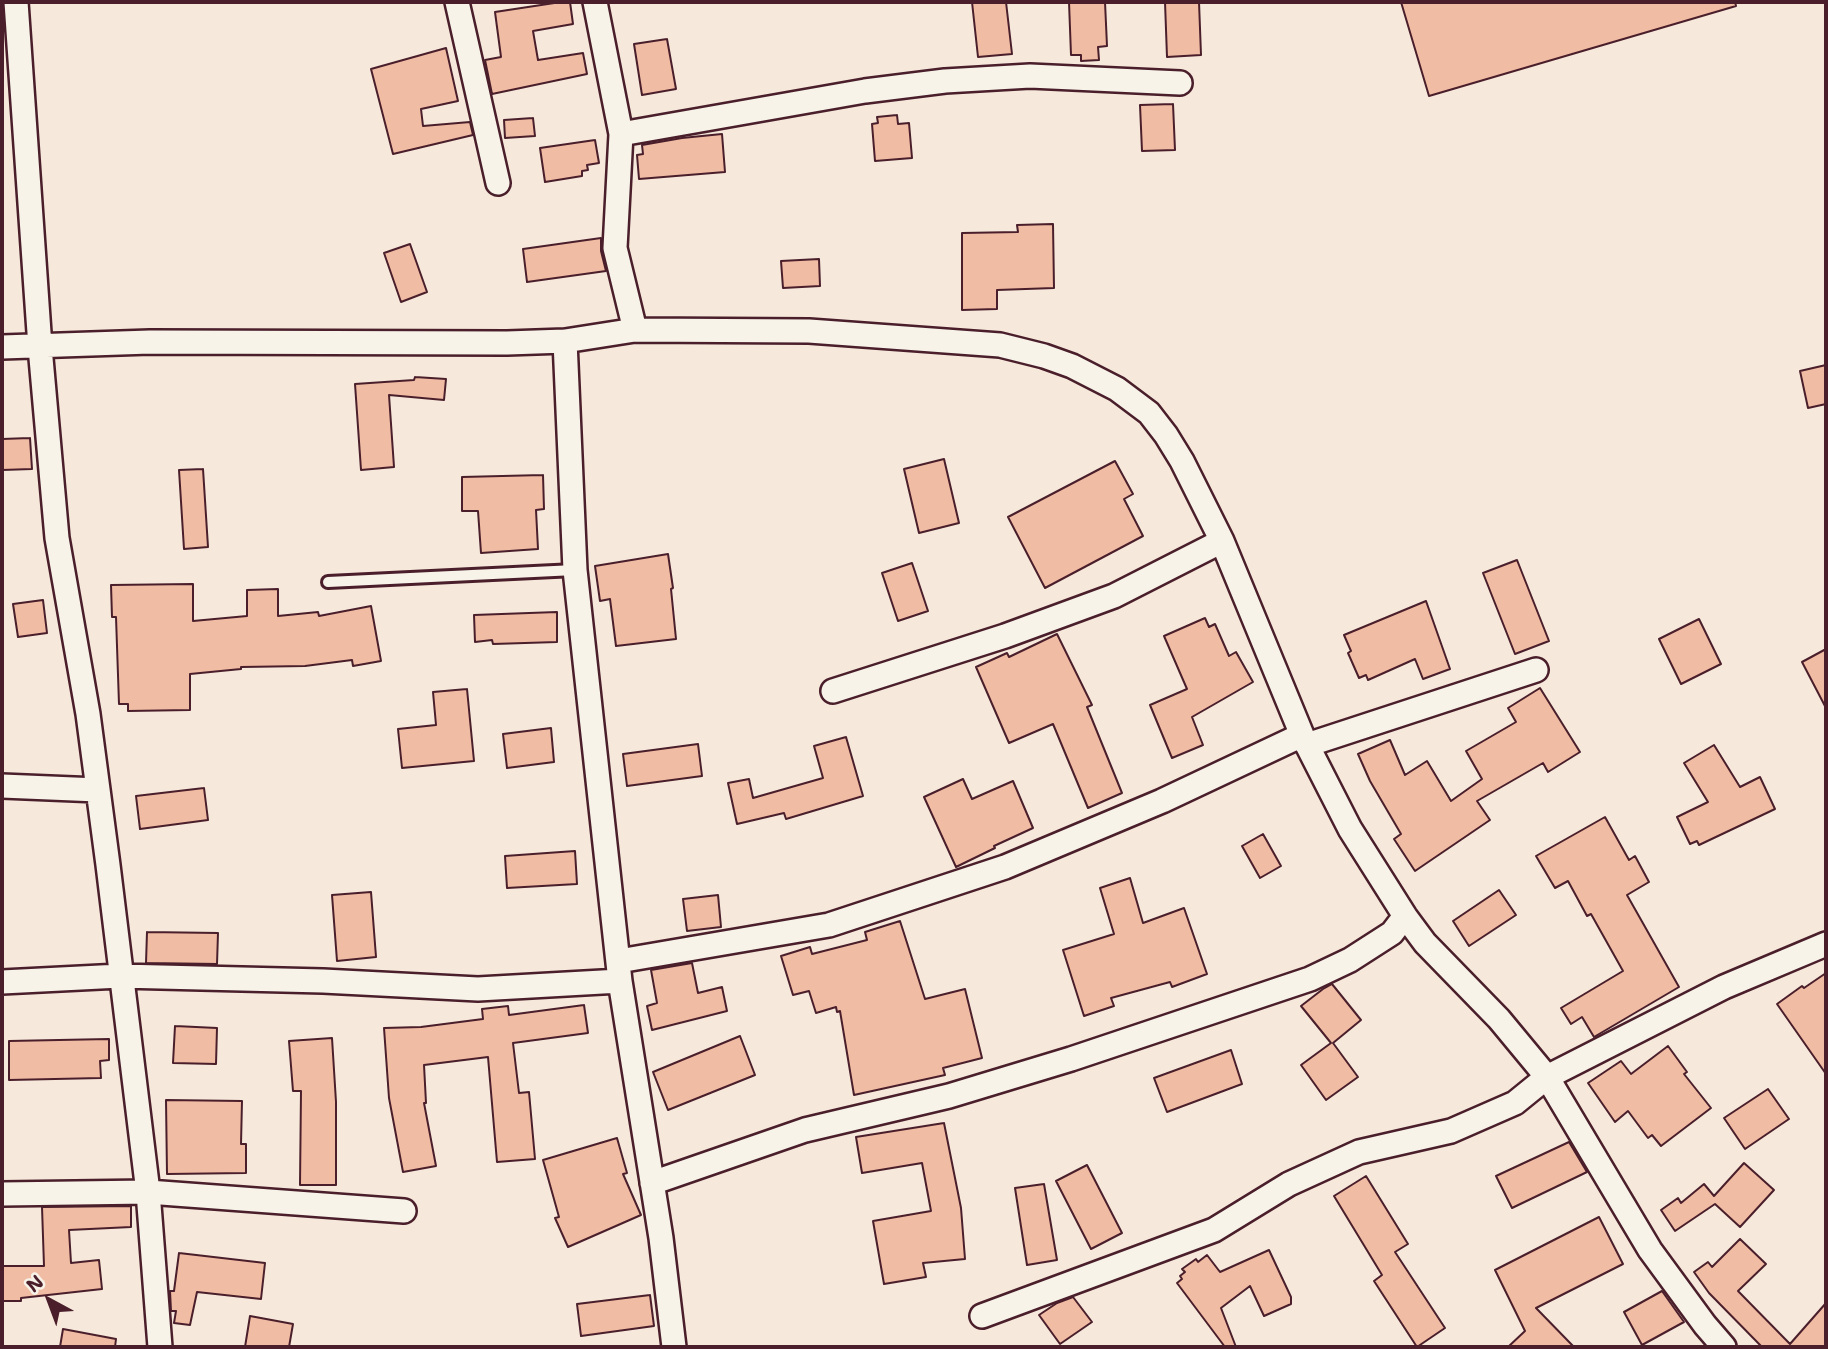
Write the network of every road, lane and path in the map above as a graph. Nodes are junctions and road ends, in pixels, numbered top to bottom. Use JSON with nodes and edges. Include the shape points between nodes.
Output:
{"nodes":[{"id":1,"x":16,"y":2,"type":"edge"},
{"id":2,"x":457,"y":2,"type":"edge"},
{"id":3,"x":595,"y":2,"type":"edge"},
{"id":4,"x":1180,"y":83,"type":"dead end"},
{"id":5,"x":621,"y":134,"type":"junction"},
{"id":6,"x":498,"y":183,"type":"dead end"},
{"id":7,"x":635,"y":330,"type":"junction"},
{"id":8,"x":565,"y":341,"type":"junction"},
{"id":9,"x":2,"y":347,"type":"edge"},
{"id":10,"x":40,"y":347,"type":"junction"},
{"id":11,"x":1222,"y":541,"type":"junction"},
{"id":12,"x":575,"y":570,"type":"junction"},
{"id":13,"x":328,"y":582,"type":"dead end"},
{"id":14,"x":1536,"y":670,"type":"dead end"},
{"id":15,"x":832,"y":691,"type":"dead end"},
{"id":16,"x":1304,"y":740,"type":"junction"},
{"id":17,"x":2,"y":786,"type":"edge"},
{"id":18,"x":98,"y":790,"type":"junction"},
{"id":19,"x":1405,"y":916,"type":"junction"},
{"id":20,"x":1826,"y":944,"type":"edge"},
{"id":21,"x":620,"y":971,"type":"junction"},
{"id":22,"x":120,"y":976,"type":"junction"},
{"id":23,"x":2,"y":982,"type":"edge"},
{"id":24,"x":1547,"y":1077,"type":"junction"},
{"id":25,"x":652,"y":1183,"type":"junction"},
{"id":26,"x":148,"y":1192,"type":"junction"},
{"id":27,"x":2,"y":1194,"type":"edge"},
{"id":28,"x":404,"y":1211,"type":"dead end"},
{"id":29,"x":982,"y":1316,"type":"dead end"},
{"id":30,"x":160,"y":1347,"type":"edge"},
{"id":31,"x":674,"y":1347,"type":"edge"},
{"id":32,"x":1724,"y":1347,"type":"edge"}],
"edges":[{"from":1,"to":10,"type":"street"},
{"from":2,"to":6,"type":"street"},
{"from":3,"to":5,"type":"street"},
{"from":4,"to":5,"type":"street","via":[[1030,76],[945,81]]},
{"from":5,"to":7,"type":"street","via":[[615,248]]},
{"from":7,"to":8,"type":"street"},
{"from":7,"to":11,"type":"street","via":[[836,333],[1000,345],[1053,359],[1117,389],[1149,412],[1182,461]]},
{"from":8,"to":10,"type":"street","via":[[150,342]]},
{"from":8,"to":12,"type":"street"},
{"from":9,"to":10,"type":"street"},
{"from":10,"to":18,"type":"street","via":[[57,538]]},
{"from":11,"to":15,"type":"street","via":[[1114,596]]},
{"from":11,"to":16,"type":"street"},
{"from":12,"to":13,"type":"lane"},
{"from":12,"to":21,"type":"street"},
{"from":14,"to":16,"type":"street"},
{"from":16,"to":19,"type":"street","via":[[1350,830]]},
{"from":16,"to":21,"type":"street","via":[[993,871],[829,925]]},
{"from":17,"to":18,"type":"street"},
{"from":18,"to":22,"type":"street"},
{"from":19,"to":24,"type":"street"},
{"from":19,"to":25,"type":"street","via":[[1392,933],[1310,979],[1071,1059],[949,1096],[805,1130]]},
{"from":20,"to":24,"type":"street","via":[[1724,987]]},
{"from":21,"to":22,"type":"street","via":[[478,989]]},
{"from":21,"to":25,"type":"street"},
{"from":22,"to":23,"type":"street"},
{"from":22,"to":26,"type":"street"},
{"from":24,"to":29,"type":"street","via":[[1515,1103],[1451,1131],[1359,1152],[1289,1185],[1214,1230]]},
{"from":24,"to":32,"type":"street","via":[[1650,1250]]},
{"from":25,"to":31,"type":"street"},
{"from":26,"to":27,"type":"street"},
{"from":26,"to":28,"type":"street"},
{"from":26,"to":30,"type":"street"}]}
